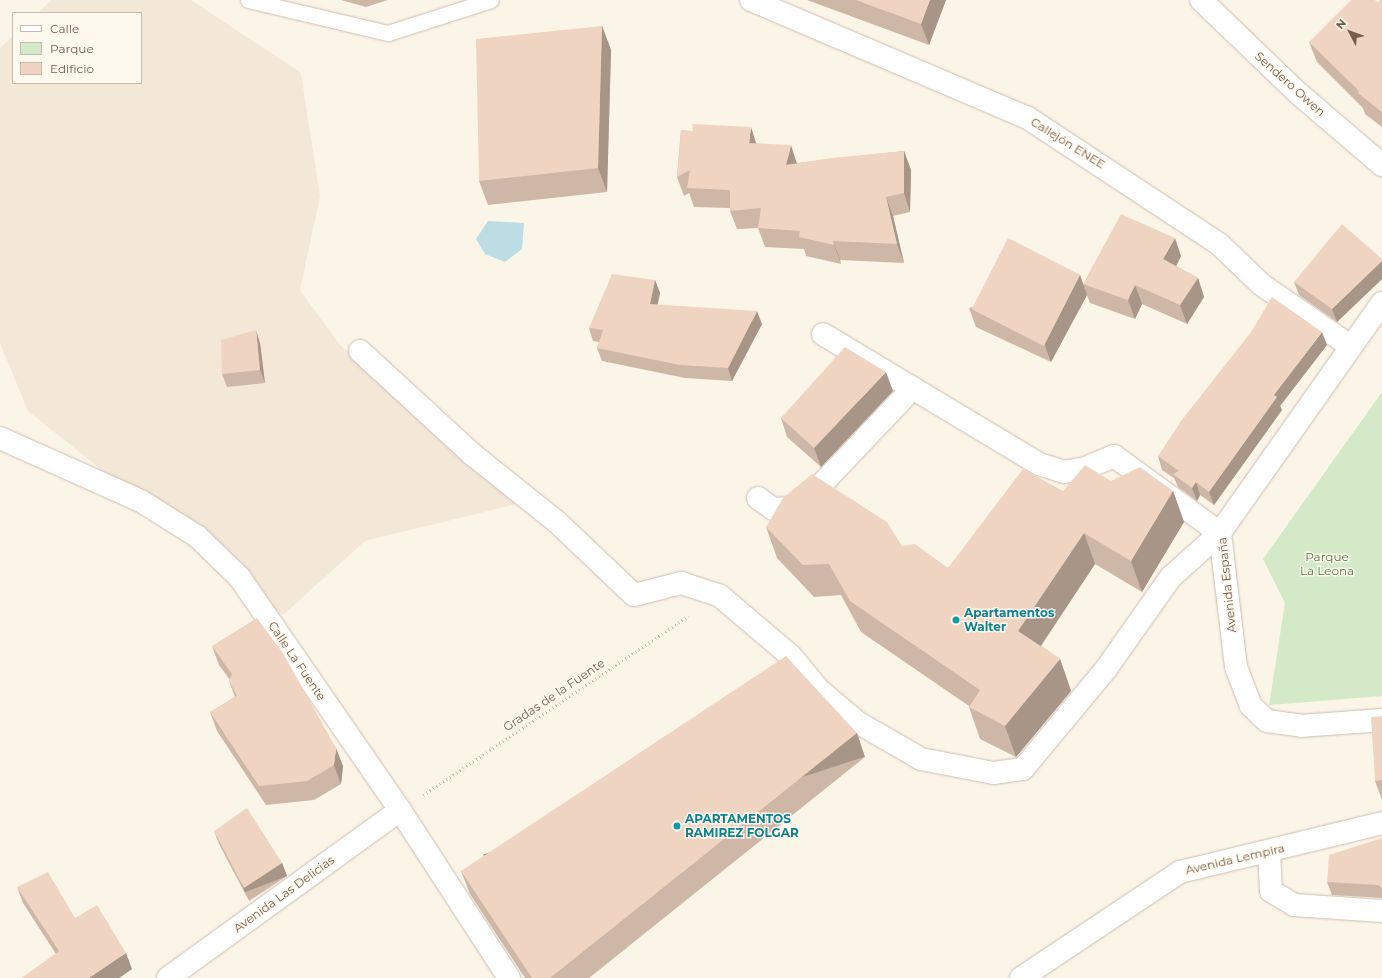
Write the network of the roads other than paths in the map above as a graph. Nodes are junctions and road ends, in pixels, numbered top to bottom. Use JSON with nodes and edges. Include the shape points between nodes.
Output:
{"nodes":[{"id":1,"x":248,"y":0,"type":"edge"},
{"id":2,"x":491,"y":0,"type":"edge"},
{"id":3,"x":751,"y":0,"type":"edge"},
{"id":4,"x":1203,"y":1,"type":"edge"},
{"id":5,"x":1382,"y":164,"type":"edge"},
{"id":6,"x":1382,"y":303,"type":"edge"},
{"id":7,"x":823,"y":334,"type":"dead end"},
{"id":8,"x":1350,"y":346,"type":"junction"},
{"id":9,"x":360,"y":351,"type":"dead end"},
{"id":10,"x":912,"y":388,"type":"junction"},
{"id":11,"x":0,"y":438,"type":"edge"},
{"id":12,"x":758,"y":498,"type":"dead end"},
{"id":13,"x":1220,"y":534,"type":"junction"},
{"id":14,"x":1382,"y":720,"type":"edge"},
{"id":15,"x":400,"y":810,"type":"junction"},
{"id":16,"x":1382,"y":823,"type":"edge"},
{"id":17,"x":1268,"y":852,"type":"junction"},
{"id":18,"x":1382,"y":911,"type":"edge"},
{"id":19,"x":168,"y":978,"type":"edge"},
{"id":20,"x":509,"y":978,"type":"edge"},
{"id":21,"x":1021,"y":978,"type":"edge"}],
"edges":[{"from":1,"to":2,"type":"lane","via":[[388,33]]},
{"from":3,"to":8,"type":"street","name":"Callejón ENEE","via":[[1028,118],[1219,244],[1262,284]]},
{"from":4,"to":5,"type":"street","name":"Sendero Owen","via":[[1298,93]]},
{"from":6,"to":8,"type":"street","name":"Avenida España"},
{"from":7,"to":10,"type":"street"},
{"from":8,"to":13,"type":"street","name":"Avenida España"},
{"from":9,"to":13,"type":"street","via":[[472,454],[557,522],[634,595],[681,584],[719,595],[791,656],[819,690],[857,722],[921,759],[994,773],[1023,769],[1106,669],[1133,627],[1171,578]]},
{"from":10,"to":12,"type":"street","via":[[800,507],[773,509]]},
{"from":10,"to":13,"type":"street","via":[[1039,464],[1064,472],[1086,468],[1114,456]]},
{"from":11,"to":15,"type":"street","name":"Calle La Fuente","via":[[141,501],[198,537],[240,578]]},
{"from":13,"to":14,"type":"street","name":"Avenida España","via":[[1236,667],[1251,706],[1267,721],[1301,726]]},
{"from":15,"to":19,"type":"street","name":"Avenida Las Delicias"},
{"from":15,"to":20,"type":"street","name":"Calle La Fuente"},
{"from":16,"to":17,"type":"street","name":"Avenida Lempira"},
{"from":17,"to":18,"type":"street","via":[[1271,891],[1294,905]]},
{"from":17,"to":21,"type":"street","name":"Avenida Lempira","via":[[1180,872]]}]}
